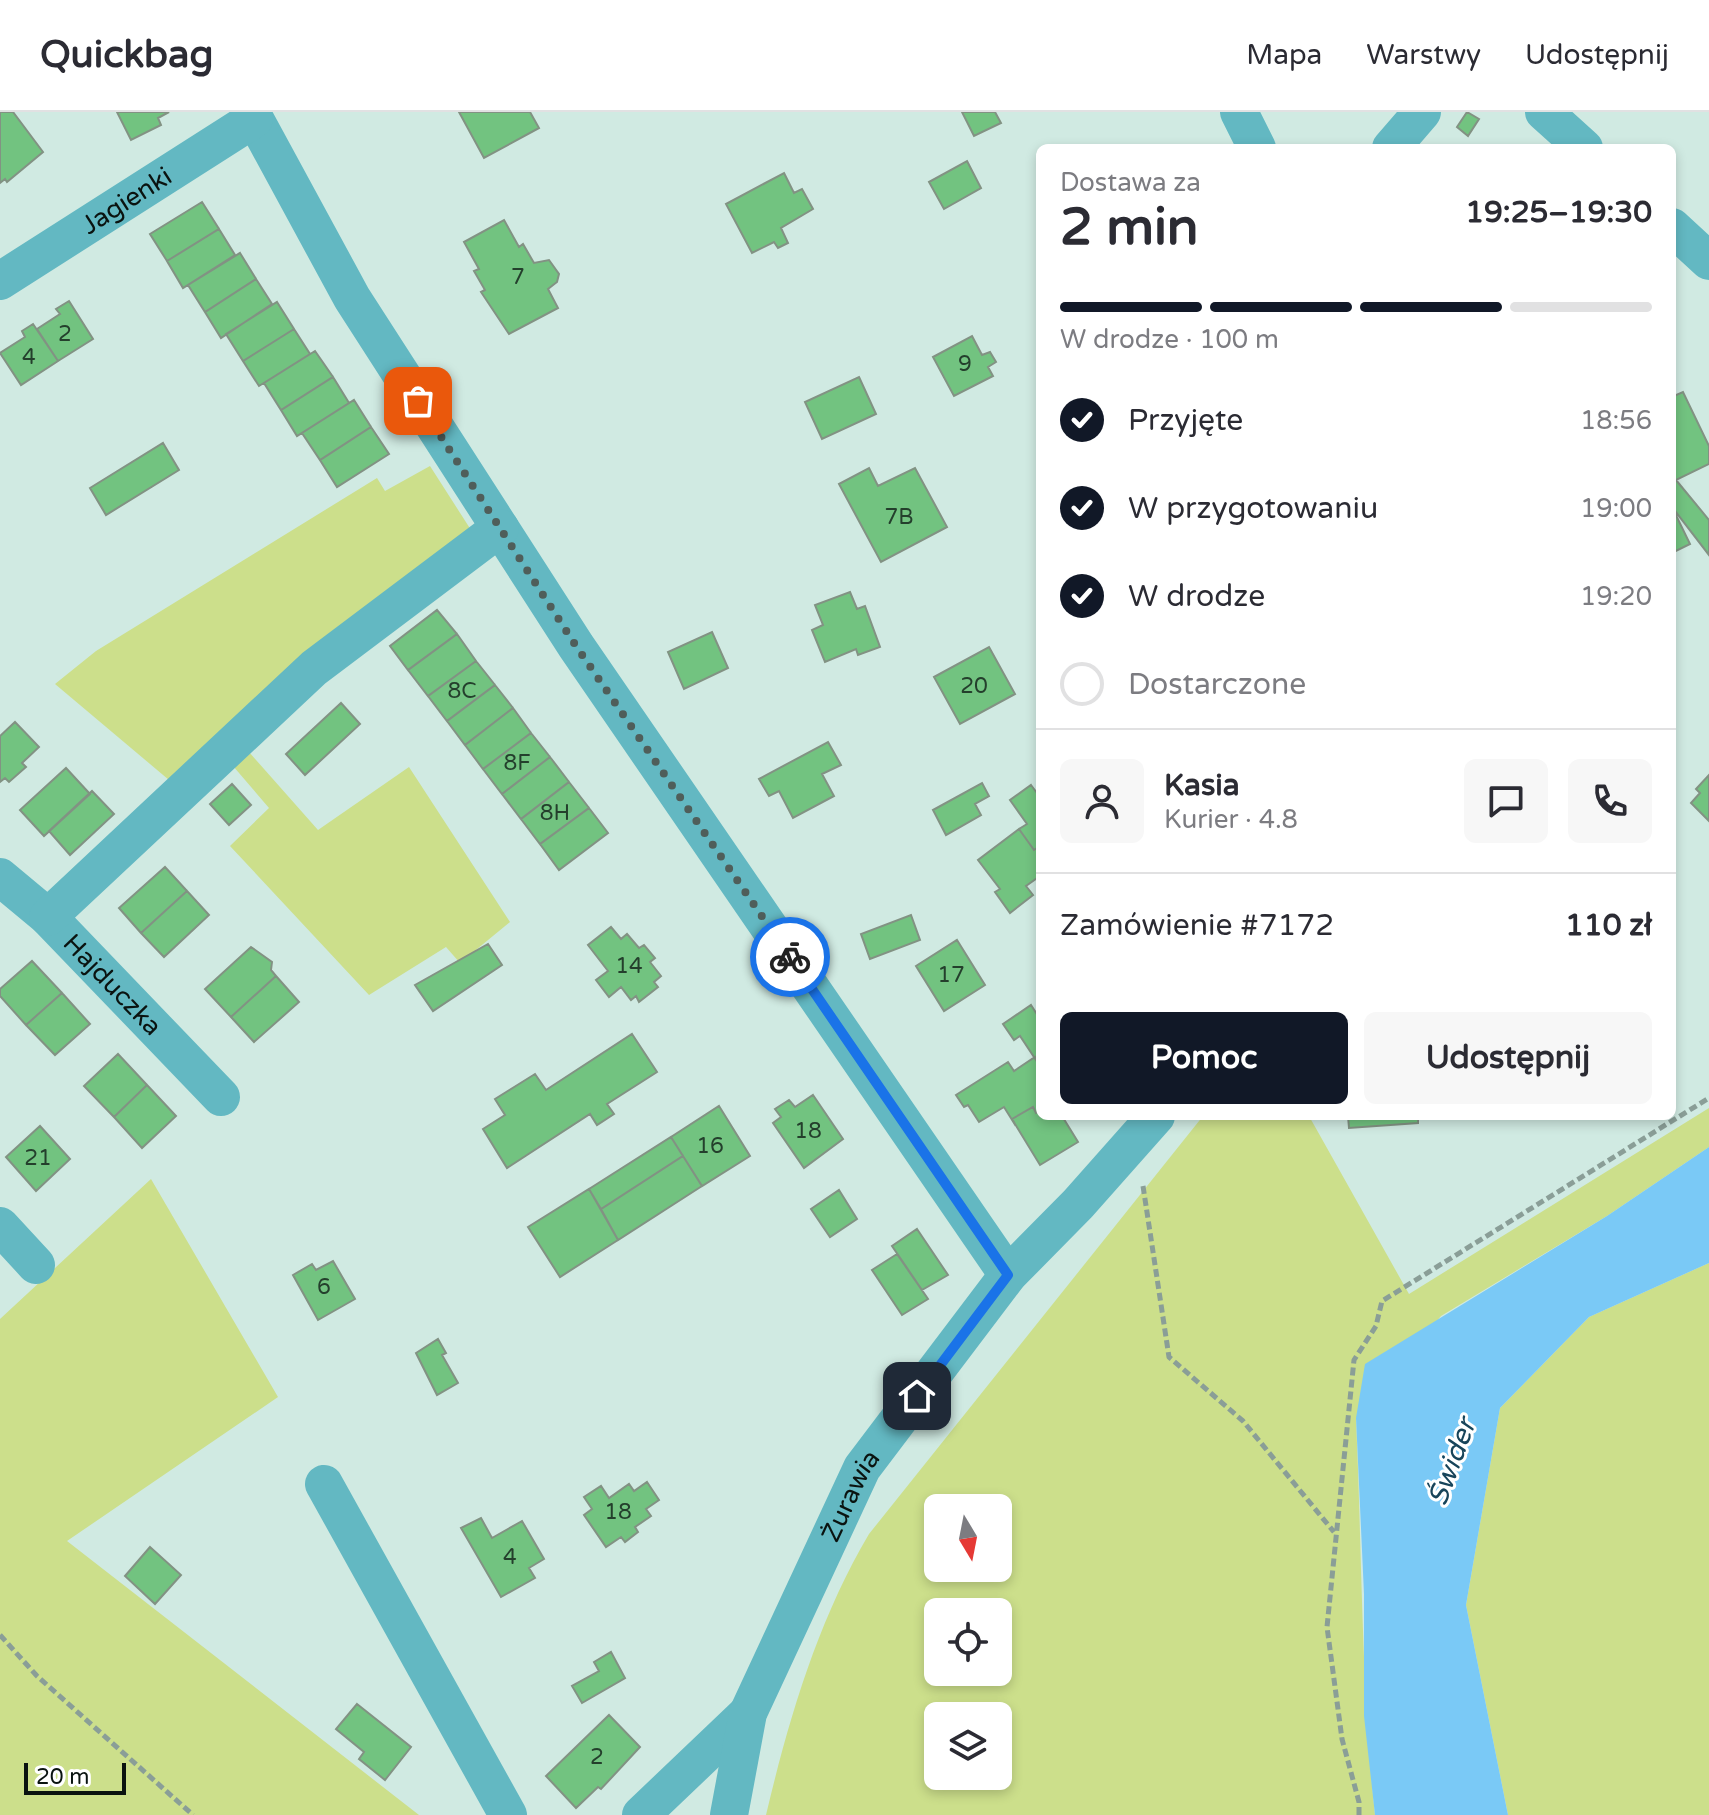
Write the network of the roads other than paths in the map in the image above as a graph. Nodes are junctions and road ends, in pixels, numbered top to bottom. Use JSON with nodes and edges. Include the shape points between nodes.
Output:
{"nodes":[{"id":1,"x":1239,"y":112,"type":"edge"},
{"id":2,"x":1422,"y":112,"type":"edge"},
{"id":3,"x":1544,"y":112,"type":"edge"},
{"id":4,"x":252,"y":115,"type":"edge"},
{"id":5,"x":1255,"y":144,"type":"edge"},
{"id":6,"x":1394,"y":144,"type":"edge"},
{"id":7,"x":1580,"y":144,"type":"edge"},
{"id":8,"x":1676,"y":231,"type":"edge"},
{"id":9,"x":1709,"y":261,"type":"edge"},
{"id":10,"x":0,"y":281,"type":"edge"},
{"id":11,"x":500,"y":528,"type":"junction"},
{"id":12,"x":17,"y":900,"type":"edge"},
{"id":13,"x":221,"y":1097,"type":"dead end"},
{"id":14,"x":1147,"y":1127,"type":"edge"},
{"id":15,"x":0,"y":1226,"type":"edge"},
{"id":16,"x":36,"y":1265,"type":"dead end"},
{"id":17,"x":1008,"y":1275,"type":"junction"},
{"id":18,"x":324,"y":1484,"type":"dead end"},
{"id":19,"x":748,"y":1713,"type":"junction"},
{"id":20,"x":508,"y":1815,"type":"edge"},
{"id":21,"x":641,"y":1815,"type":"edge"},
{"id":22,"x":729,"y":1815,"type":"edge"}],
"edges":[{"from":1,"to":5,"type":"street"},
{"from":2,"to":6,"type":"street"},
{"from":3,"to":7,"type":"street"},
{"from":4,"to":10,"type":"street","name":"Jagienki"},
{"from":4,"to":11,"type":"street","via":[[352,298]]},
{"from":8,"to":9,"type":"street"},
{"from":11,"to":12,"type":"street"},
{"from":11,"to":17,"type":"street"},
{"from":12,"to":13,"type":"street","name":"Hajduczka"},
{"from":14,"to":17,"type":"street","name":"Żurawia"},
{"from":15,"to":16,"type":"street"},
{"from":17,"to":19,"type":"street","name":"Żurawia","via":[[862,1468]]},
{"from":18,"to":20,"type":"street"},
{"from":19,"to":21,"type":"street"},
{"from":19,"to":22,"type":"street","name":"Żurawia"}]}
